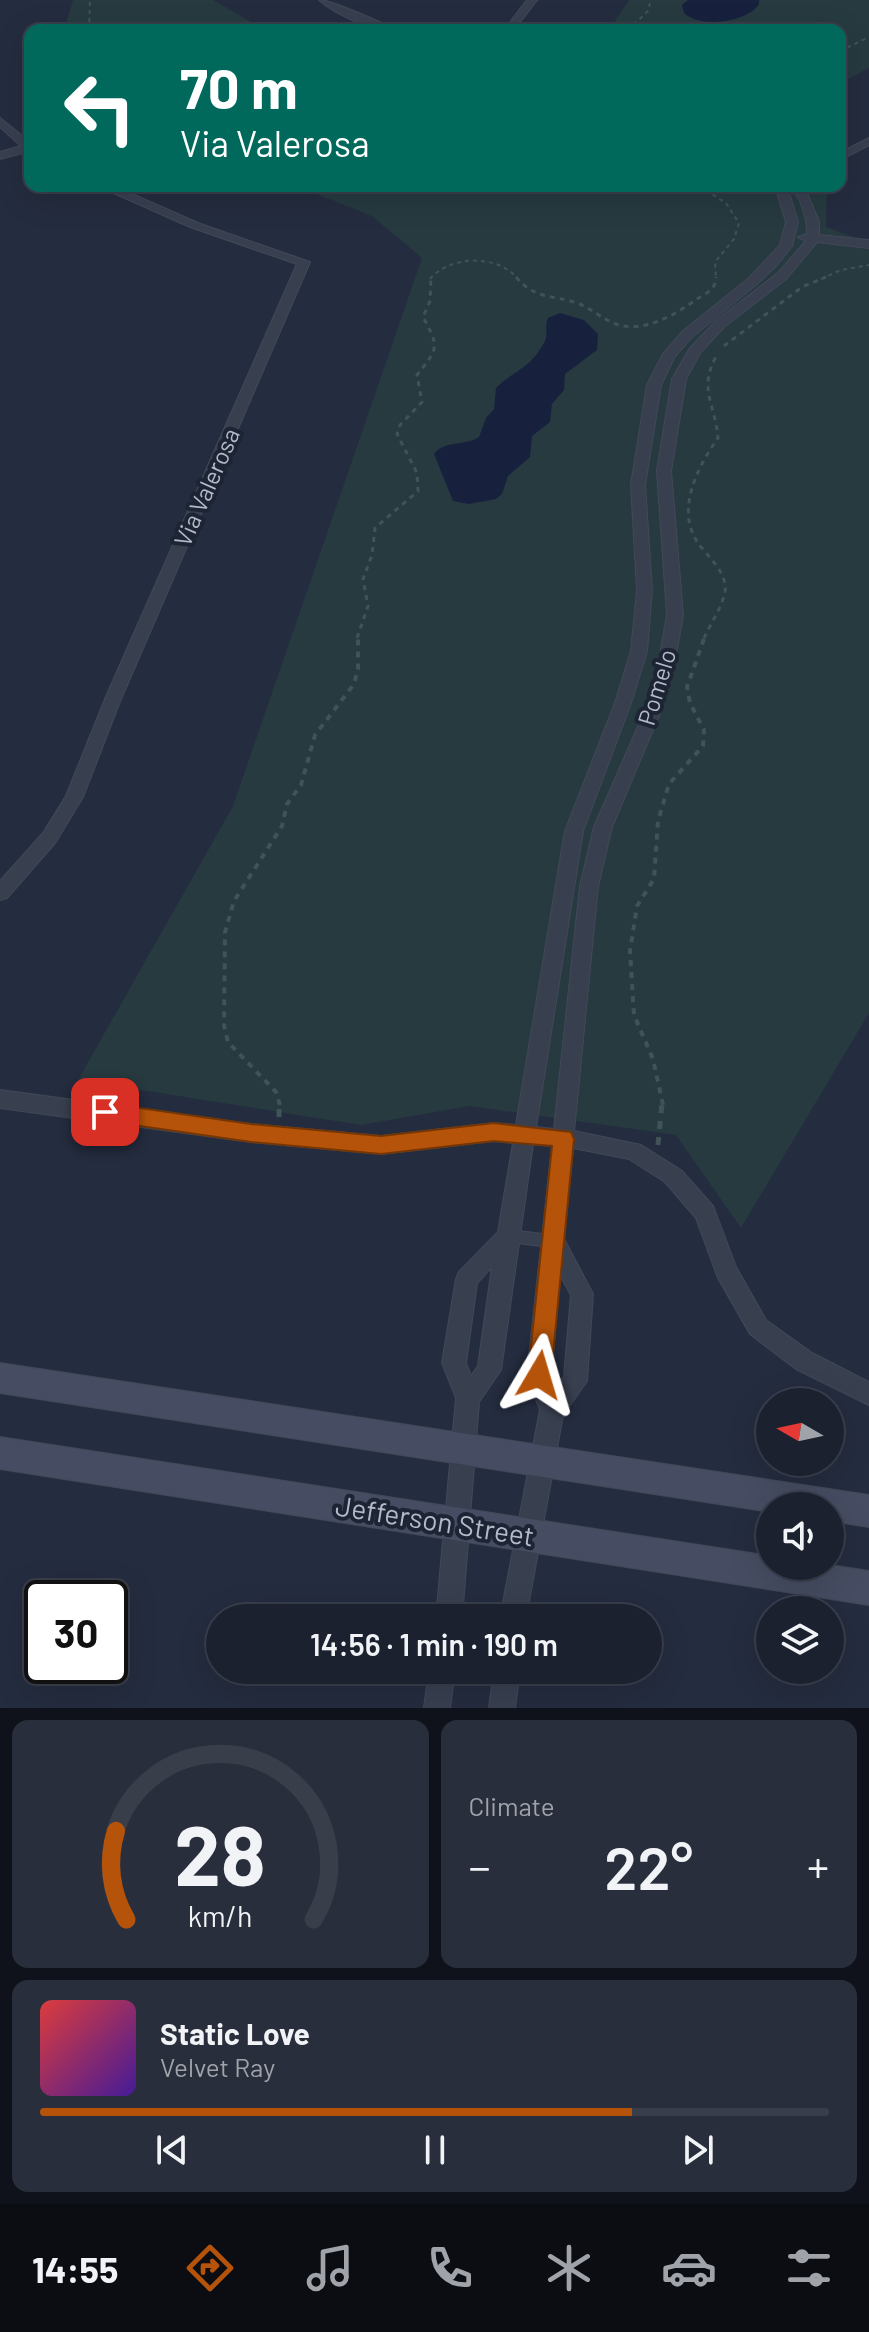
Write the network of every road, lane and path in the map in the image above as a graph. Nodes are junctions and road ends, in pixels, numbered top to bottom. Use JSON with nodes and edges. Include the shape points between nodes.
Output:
{"nodes":[{"id":1,"x":90,"y":0,"type":"edge"},
{"id":2,"x":324,"y":0,"type":"edge"},
{"id":3,"x":532,"y":0,"type":"edge"},
{"id":4,"x":650,"y":0,"type":"edge"},
{"id":5,"x":89,"y":24,"type":"edge"},
{"id":6,"x":375,"y":24,"type":"edge"},
{"id":7,"x":514,"y":24,"type":"edge"},
{"id":8,"x":634,"y":24,"type":"edge"},
{"id":9,"x":869,"y":37,"type":"edge"},
{"id":10,"x":846,"y":48,"type":"edge"},
{"id":11,"x":0,"y":121,"type":"edge"},
{"id":12,"x":869,"y":141,"type":"edge"},
{"id":13,"x":24,"y":143,"type":"edge"},
{"id":14,"x":24,"y":149,"type":"edge"},
{"id":15,"x":846,"y":154,"type":"edge"},
{"id":16,"x":0,"y":156,"type":"edge"},
{"id":17,"x":118,"y":192,"type":"edge"},
{"id":18,"x":709,"y":192,"type":"edge"},
{"id":19,"x":783,"y":192,"type":"edge"},
{"id":20,"x":802,"y":192,"type":"edge"},
{"id":21,"x":790,"y":236,"type":"junction"},
{"id":22,"x":813,"y":239,"type":"junction"},
{"id":23,"x":869,"y":244,"type":"edge"},
{"id":24,"x":869,"y":265,"type":"edge"},
{"id":25,"x":0,"y":893,"type":"edge"},
{"id":26,"x":0,"y":1099,"type":"edge"},
{"id":27,"x":526,"y":1133,"type":"junction"},
{"id":28,"x":275,"y":1135,"type":"junction"},
{"id":29,"x":564,"y":1139,"type":"junction"},
{"id":30,"x":654,"y":1164,"type":"junction"},
{"id":31,"x":508,"y":1236,"type":"junction"},
{"id":32,"x":554,"y":1242,"type":"junction"},
{"id":33,"x":0,"y":1378,"type":"edge"},
{"id":34,"x":869,"y":1394,"type":"edge"},
{"id":35,"x":468,"y":1398,"type":"junction"},
{"id":36,"x":552,"y":1410,"type":"junction"},
{"id":37,"x":464,"y":1450,"type":"junction"},
{"id":38,"x":0,"y":1453,"type":"edge"},
{"id":39,"x":542,"y":1461,"type":"junction"},
{"id":40,"x":869,"y":1511,"type":"edge"},
{"id":41,"x":459,"y":1524,"type":"junction"},
{"id":42,"x":528,"y":1534,"type":"junction"},
{"id":43,"x":869,"y":1588,"type":"edge"},
{"id":44,"x":450,"y":1604,"type":"edge"},
{"id":45,"x":516,"y":1604,"type":"edge"},
{"id":46,"x":440,"y":1684,"type":"edge"},
{"id":47,"x":505,"y":1684,"type":"edge"},
{"id":48,"x":437,"y":1708,"type":"edge"},
{"id":49,"x":502,"y":1708,"type":"edge"}],
"edges":[{"from":1,"to":5,"type":"path"},
{"from":2,"to":6,"type":"street"},
{"from":3,"to":7,"type":"street"},
{"from":4,"to":8,"type":"path","via":[[649,10]]},
{"from":9,"to":10,"type":"path"},
{"from":11,"to":13,"type":"street"},
{"from":12,"to":15,"type":"street"},
{"from":14,"to":16,"type":"street"},
{"from":17,"to":25,"type":"street","name":"Via Valerosa","via":[[194,225],[304,262],[74,797],[49,838]]},
{"from":18,"to":28,"type":"path","via":[[724,201],[738,223],[738,232],[715,262],[716,283],[650,324],[622,326],[578,303],[539,295],[493,264],[457,262],[439,268],[430,278],[430,301],[423,317],[436,351],[417,375],[422,402],[397,434],[417,473],[418,491],[375,528],[363,579],[368,606],[356,642],[358,675],[315,735],[301,785],[287,804],[276,838],[234,901],[225,932],[228,1042],[276,1092],[280,1105]]},
{"from":19,"to":21,"type":"street","via":[[792,216]]},
{"from":20,"to":22,"type":"street"},
{"from":21,"to":22,"type":"street"},
{"from":21,"to":27,"type":"street","name":"Pomelo","via":[[765,272],[677,341],[652,389],[637,489],[647,581],[643,626],[633,677],[584,796],[571,843]]},
{"from":22,"to":23,"type":"street"},
{"from":22,"to":29,"type":"street","name":"Pomelo","via":[[782,276],[720,324],[679,379],[664,471],[675,615],[652,713],[603,827],[589,886]]},
{"from":24,"to":30,"type":"path","via":[[841,270],[797,290],[723,346],[707,375],[707,399],[718,438],[697,470],[690,523],[723,575],[725,592],[696,655],[687,690],[706,738],[669,784],[658,821],[654,879],[637,906],[630,951],[634,1015],[653,1059],[664,1110]]},
{"from":26,"to":28,"type":"street"},
{"from":27,"to":28,"type":"street","via":[[381,1145]]},
{"from":27,"to":29,"type":"street"},
{"from":27,"to":31,"type":"street","name":"Pomelo"},
{"from":29,"to":30,"type":"street","via":[[634,1151]]},
{"from":29,"to":32,"type":"street","name":"Pomelo"},
{"from":30,"to":34,"type":"street","via":[[673,1176],[705,1213],[726,1271],[758,1327],[804,1361]]},
{"from":31,"to":32,"type":"lane"},
{"from":31,"to":35,"type":"street","name":"Pomelo","via":[[489,1370]]},
{"from":31,"to":35,"type":"street","name":"Pomelo","via":[[467,1279],[454,1363]]},
{"from":32,"to":36,"type":"street","name":"Pomelo","via":[[539,1375]]},
{"from":32,"to":36,"type":"street","name":"Pomelo","via":[[582,1294],[575,1381]]},
{"from":33,"to":37,"type":"main road"},
{"from":35,"to":37,"type":"street","name":"Pomelo"},
{"from":36,"to":39,"type":"street","name":"Pomelo"},
{"from":37,"to":39,"type":"main road"},
{"from":37,"to":41,"type":"street","name":"Pomelo"},
{"from":38,"to":41,"type":"main road","name":"Jefferson Street"},
{"from":39,"to":40,"type":"main road"},
{"from":39,"to":42,"type":"street","name":"Pomelo"},
{"from":41,"to":42,"type":"main road","name":"Jefferson Street"},
{"from":41,"to":44,"type":"street","name":"Pomelo"},
{"from":42,"to":43,"type":"main road","name":"Jefferson Street"},
{"from":42,"to":45,"type":"street","name":"Pomelo"},
{"from":46,"to":48,"type":"street"},
{"from":47,"to":49,"type":"street"}]}
